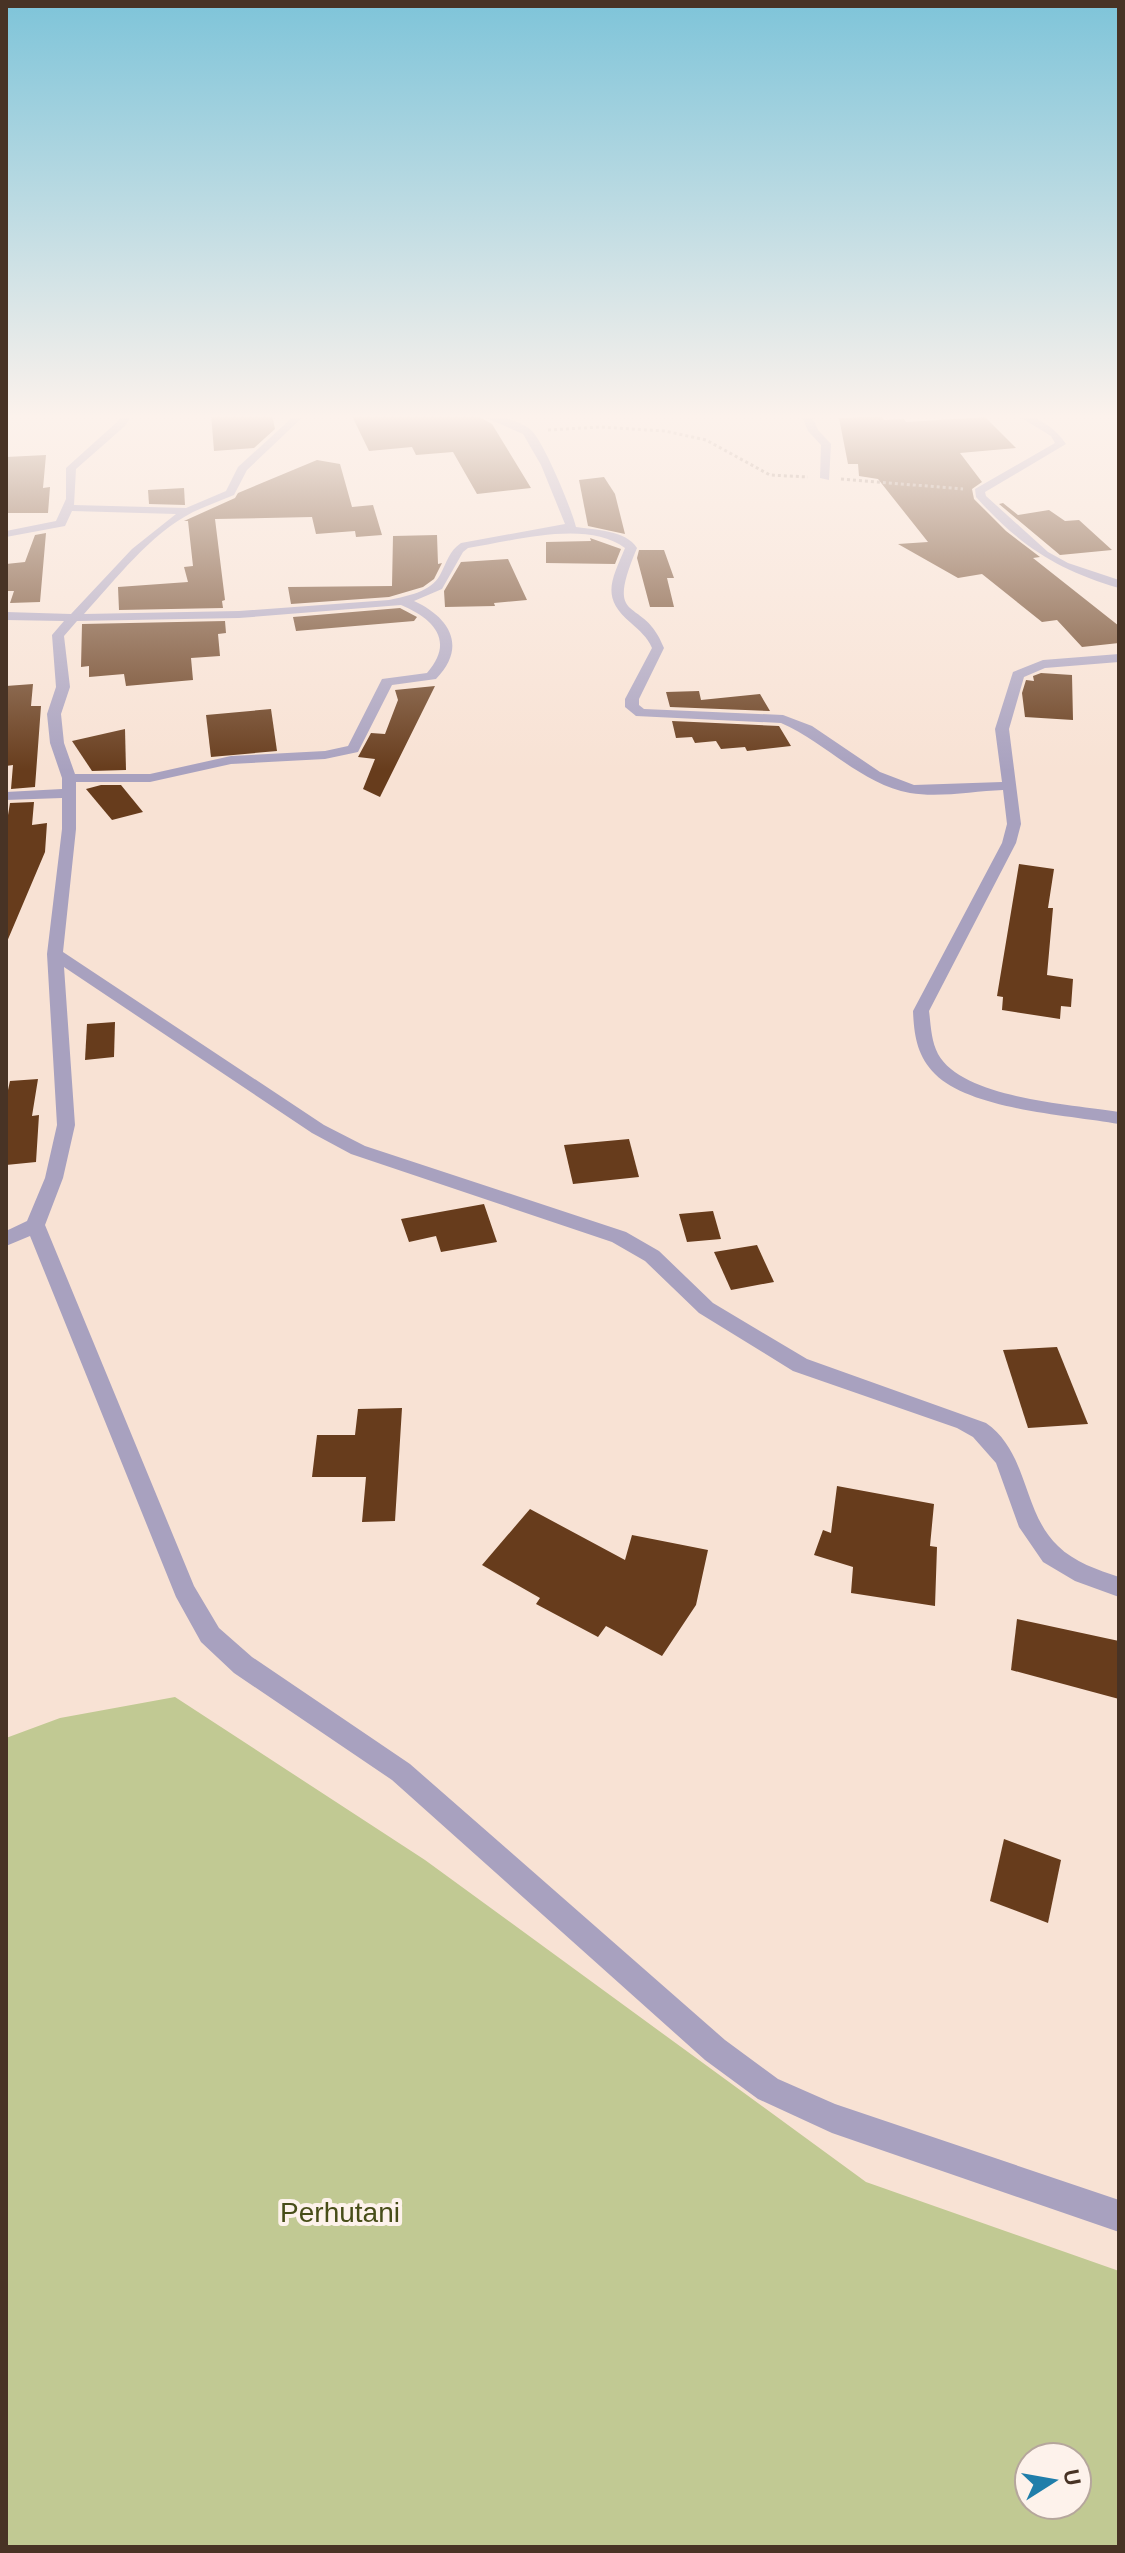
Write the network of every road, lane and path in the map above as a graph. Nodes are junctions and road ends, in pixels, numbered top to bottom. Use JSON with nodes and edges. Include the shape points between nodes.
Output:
{"nodes":[{"id":1,"x":159,"y":533,"type":"edge"},
{"id":2,"x":541,"y":533,"type":"edge"},
{"id":3,"x":594,"y":533,"type":"edge"},
{"id":4,"x":1020,"y":533,"type":"edge"},
{"id":5,"x":1119,"y":584,"type":"edge"},
{"id":6,"x":403,"y":601,"type":"junction"},
{"id":7,"x":6,"y":616,"type":"edge"},
{"id":8,"x":74,"y":618,"type":"junction"},
{"id":9,"x":1119,"y":658,"type":"edge"},
{"id":10,"x":69,"y":785,"type":"junction"},
{"id":11,"x":1010,"y":786,"type":"junction"},
{"id":12,"x":6,"y":796,"type":"edge"},
{"id":13,"x":55,"y":954,"type":"junction"},
{"id":14,"x":1119,"y":1118,"type":"edge"},
{"id":15,"x":35,"y":1225,"type":"junction"},
{"id":16,"x":6,"y":1239,"type":"edge"},
{"id":17,"x":1119,"y":1587,"type":"edge"},
{"id":18,"x":1119,"y":2216,"type":"edge"}],
"edges":[{"from":1,"to":8,"type":"street"},
{"from":2,"to":6,"type":"street","via":[[465,545],[455,553],[442,583]]},
{"from":3,"to":11,"type":"street","via":[[629,544],[617,598],[656,640],[658,648],[632,699],[632,707],[641,713],[783,719],[875,775],[912,789]]},
{"from":4,"to":5,"type":"street","via":[[1064,565]]},
{"from":6,"to":8,"type":"street","via":[[223,617]]},
{"from":6,"to":10,"type":"street","via":[[439,621],[447,635],[445,650],[431,676],[387,682],[353,749],[231,760],[150,778]]},
{"from":7,"to":8,"type":"street"},
{"from":8,"to":10,"type":"street","via":[[58,635],[63,687],[54,714]]},
{"from":9,"to":11,"type":"street","via":[[1043,664],[1018,675],[1002,729]]},
{"from":10,"to":12,"type":"street"},
{"from":10,"to":13,"type":"street"},
{"from":11,"to":14,"type":"street","via":[[1014,824],[1009,843],[921,1011],[920,1034],[934,1062],[956,1082],[985,1094]]},
{"from":13,"to":15,"type":"street","via":[[66,1125],[54,1178]]},
{"from":13,"to":17,"type":"street","via":[[318,1129],[358,1150],[619,1237],[652,1256],[706,1308],[800,1365],[965,1422],[988,1436],[1002,1455],[1030,1528],[1050,1554],[1078,1572]]},
{"from":15,"to":16,"type":"street"},
{"from":15,"to":18,"type":"street","via":[[184,1590],[210,1635],[243,1665],[401,1772],[715,2050],[768,2089],[832,2118]]}]}
